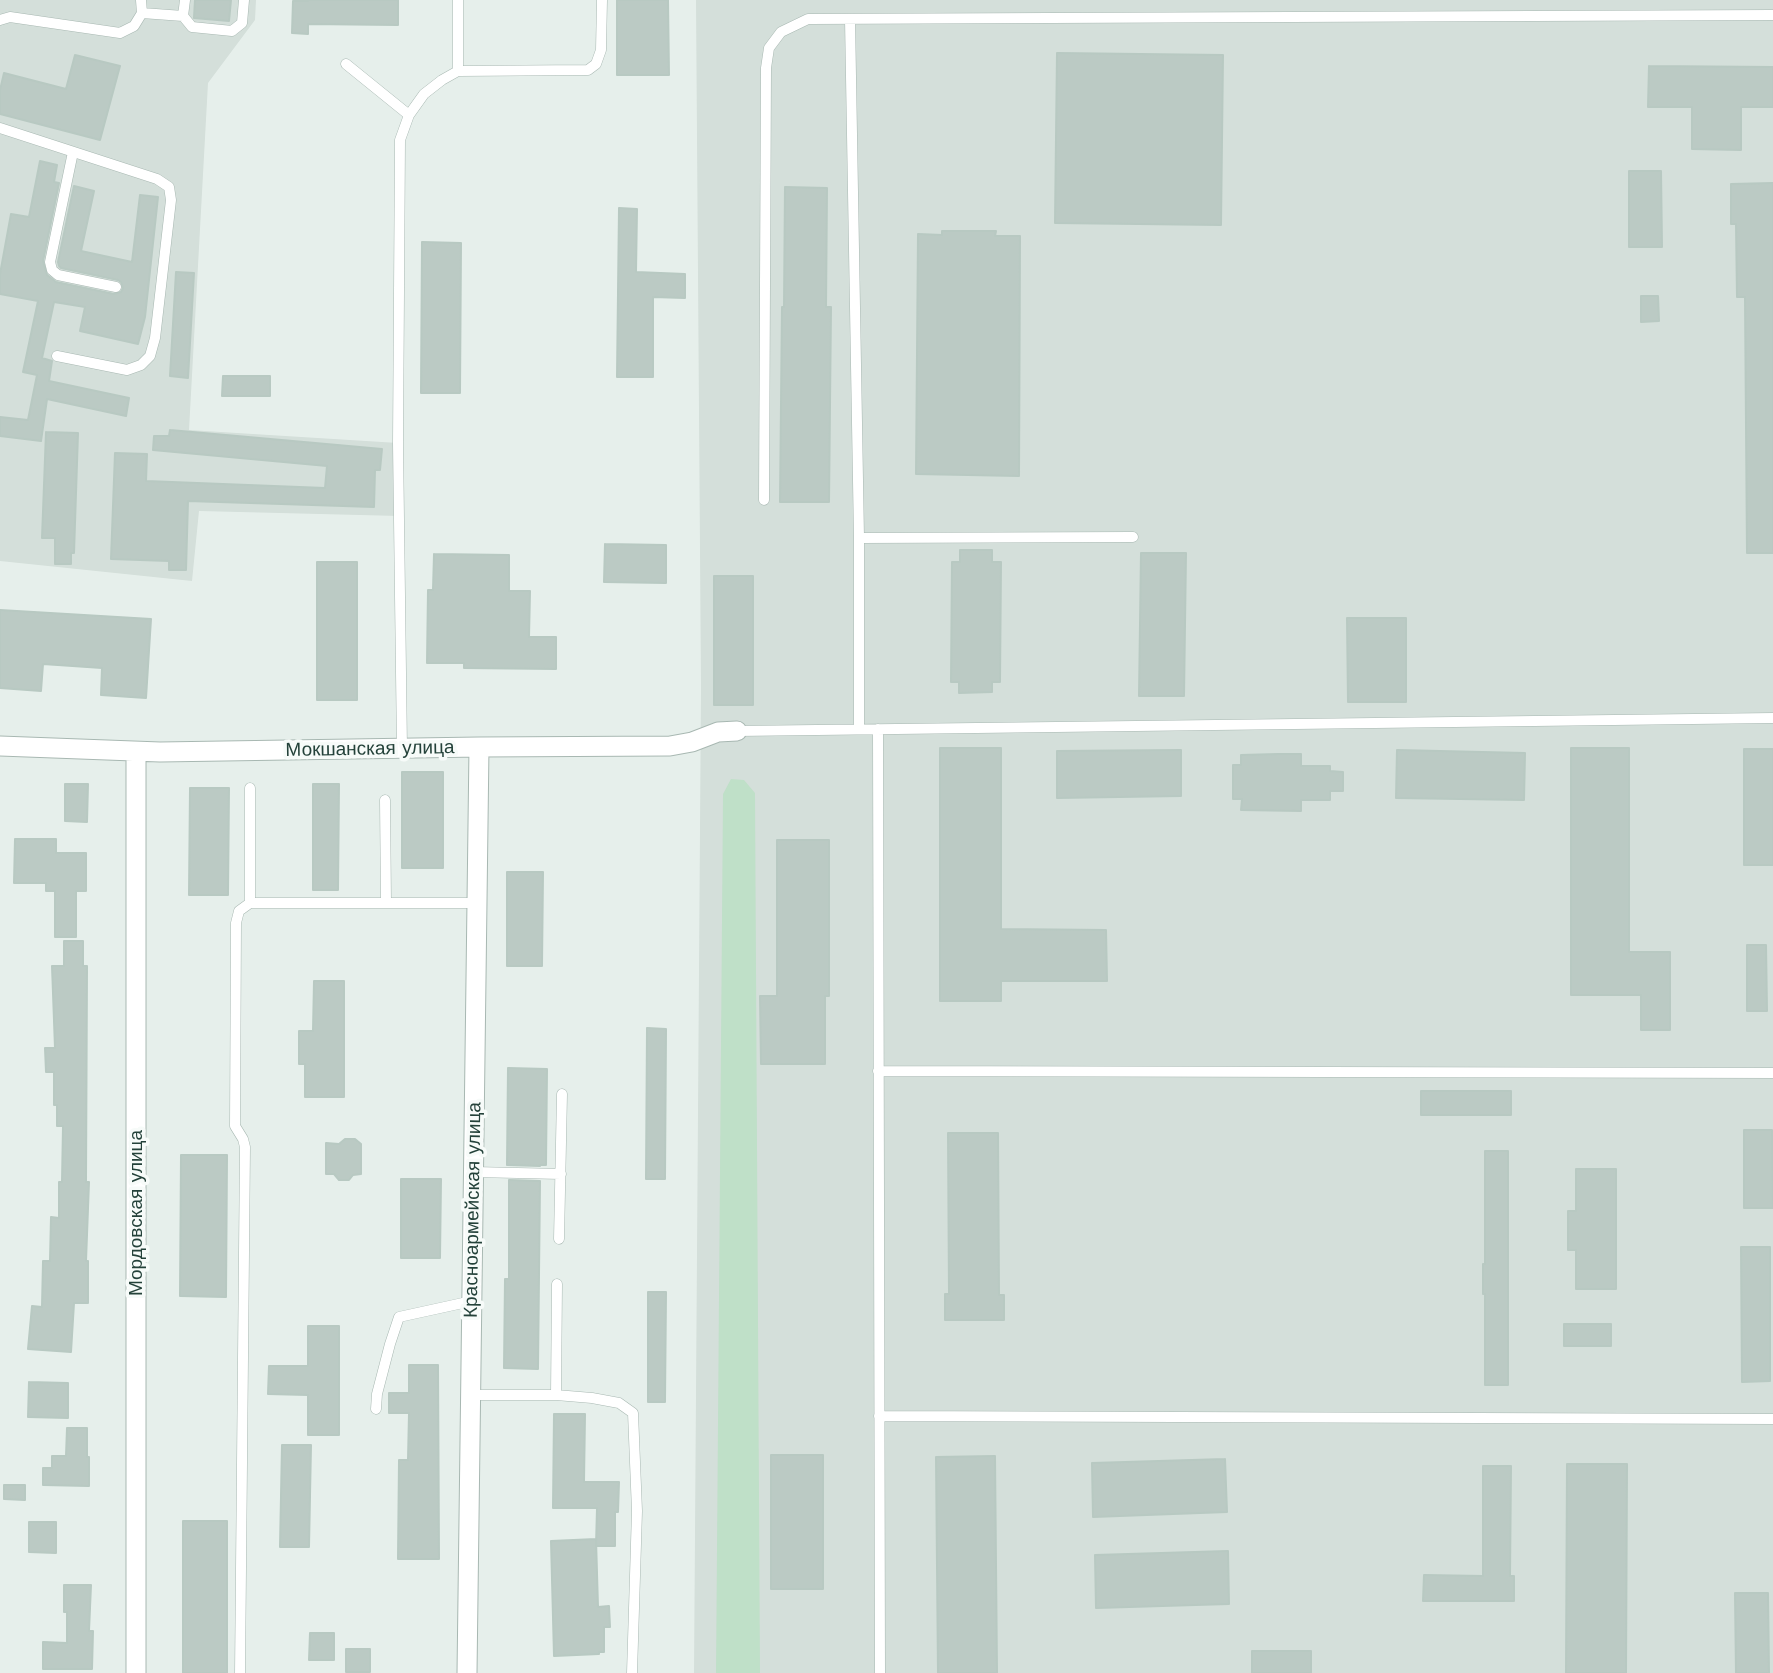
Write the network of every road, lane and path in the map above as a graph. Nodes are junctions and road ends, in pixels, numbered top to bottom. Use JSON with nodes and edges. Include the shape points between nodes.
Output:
{"nodes":[{"id":1,"x":141,"y":0,"type":"edge"},
{"id":2,"x":185,"y":0,"type":"edge"},
{"id":3,"x":244,"y":0,"type":"edge"},
{"id":4,"x":458,"y":0,"type":"edge"},
{"id":5,"x":602,"y":0,"type":"edge"},
{"id":6,"x":142,"y":13,"type":"junction"},
{"id":7,"x":1773,"y":15,"type":"edge"},
{"id":8,"x":183,"y":16,"type":"junction"},
{"id":9,"x":850,"y":19,"type":"junction"},
{"id":10,"x":0,"y":20,"type":"edge"},
{"id":11,"x":346,"y":64,"type":"dead end"},
{"id":12,"x":458,"y":71,"type":"junction"},
{"id":13,"x":409,"y":115,"type":"junction"},
{"id":14,"x":0,"y":128,"type":"edge"},
{"id":15,"x":73,"y":152,"type":"junction"},
{"id":16,"x":116,"y":287,"type":"dead end"},
{"id":17,"x":57,"y":356,"type":"dead end"},
{"id":18,"x":764,"y":500,"type":"dead end"},
{"id":19,"x":1133,"y":537,"type":"dead end"},
{"id":20,"x":859,"y":538,"type":"junction"},
{"id":21,"x":1773,"y":718,"type":"edge"},
{"id":22,"x":859,"y":729,"type":"junction"},
{"id":23,"x":877,"y":729,"type":"junction"},
{"id":24,"x":737,"y":731,"type":"joint"},
{"id":25,"x":0,"y":746,"type":"edge"},
{"id":26,"x":480,"y":747,"type":"junction"},
{"id":27,"x":402,"y":749,"type":"junction"},
{"id":28,"x":136,"y":752,"type":"junction"},
{"id":29,"x":250,"y":788,"type":"dead end"},
{"id":30,"x":384,"y":800,"type":"dead end"},
{"id":31,"x":386,"y":903,"type":"junction"},
{"id":32,"x":477,"y":903,"type":"junction"},
{"id":33,"x":250,"y":904,"type":"junction"},
{"id":34,"x":878,"y":1071,"type":"junction"},
{"id":35,"x":1773,"y":1073,"type":"edge"},
{"id":36,"x":562,"y":1094,"type":"dead end"},
{"id":37,"x":474,"y":1172,"type":"junction"},
{"id":38,"x":561,"y":1174,"type":"junction"},
{"id":39,"x":559,"y":1239,"type":"dead end"},
{"id":40,"x":556,"y":1284,"type":"dead end"},
{"id":41,"x":472,"y":1301,"type":"junction"},
{"id":42,"x":471,"y":1395,"type":"junction"},
{"id":43,"x":556,"y":1395,"type":"junction"},
{"id":44,"x":376,"y":1409,"type":"dead end"},
{"id":45,"x":880,"y":1416,"type":"junction"},
{"id":46,"x":1773,"y":1419,"type":"edge"},
{"id":47,"x":136,"y":1673,"type":"edge"},
{"id":48,"x":240,"y":1673,"type":"edge"},
{"id":49,"x":467,"y":1673,"type":"edge"},
{"id":50,"x":632,"y":1673,"type":"edge"},
{"id":51,"x":880,"y":1673,"type":"edge"}],
"edges":[{"from":1,"to":6,"type":"lane"},
{"from":2,"to":8,"type":"lane"},
{"from":3,"to":8,"type":"lane","via":[[242,23],[232,31],[192,27]]},
{"from":4,"to":12,"type":"lane"},
{"from":5,"to":12,"type":"lane","via":[[601,50],[597,64],[588,70]]},
{"from":6,"to":8,"type":"lane"},
{"from":6,"to":10,"type":"lane","via":[[134,26],[120,33],[10,17]]},
{"from":7,"to":9,"type":"lane"},
{"from":9,"to":18,"type":"lane","via":[[808,19],[781,32],[769,48]]},
{"from":9,"to":20,"type":"lane"},
{"from":11,"to":13,"type":"lane"},
{"from":12,"to":13,"type":"lane","via":[[424,94]]},
{"from":13,"to":27,"type":"lane","via":[[400,140]]},
{"from":14,"to":15,"type":"lane"},
{"from":15,"to":16,"type":"lane","via":[[50,261],[52,270]]},
{"from":15,"to":17,"type":"lane","via":[[157,179],[169,187],[171,200],[150,356],[127,370]]},
{"from":19,"to":20,"type":"lane"},
{"from":20,"to":22,"type":"lane"},
{"from":21,"to":23,"type":"lane"},
{"from":22,"to":23,"type":"lane"},
{"from":22,"to":24,"type":"lane"},
{"from":23,"to":34,"type":"lane"},
{"from":24,"to":26,"type":"street","name":"Мокшанская улица","via":[[670,746]]},
{"from":25,"to":28,"type":"street","name":"Мокшанская улица"},
{"from":26,"to":27,"type":"street","name":"Мокшанская улица"},
{"from":26,"to":32,"type":"street","name":"Красноармейская улица"},
{"from":27,"to":28,"type":"street","name":"Мокшанская улица"},
{"from":28,"to":47,"type":"street","name":"Мордовская улица"},
{"from":29,"to":33,"type":"lane"},
{"from":30,"to":31,"type":"lane"},
{"from":31,"to":32,"type":"lane"},
{"from":31,"to":33,"type":"lane"},
{"from":32,"to":37,"type":"street","name":"Красноармейская улица"},
{"from":33,"to":48,"type":"lane","via":[[239,911],[236,923],[234,1126],[245,1147]]},
{"from":34,"to":35,"type":"lane"},
{"from":34,"to":45,"type":"lane"},
{"from":36,"to":38,"type":"lane"},
{"from":37,"to":38,"type":"lane"},
{"from":37,"to":41,"type":"street","name":"Красноармейская улица"},
{"from":38,"to":39,"type":"lane"},
{"from":40,"to":43,"type":"lane"},
{"from":41,"to":42,"type":"street","name":"Красноармейская улица"},
{"from":41,"to":44,"type":"lane","via":[[399,1317]]},
{"from":42,"to":43,"type":"lane"},
{"from":42,"to":49,"type":"street","name":"Красноармейская улица"},
{"from":43,"to":50,"type":"lane","via":[[619,1404],[633,1413],[637,1511]]},
{"from":45,"to":46,"type":"lane"},
{"from":45,"to":51,"type":"lane"}]}
